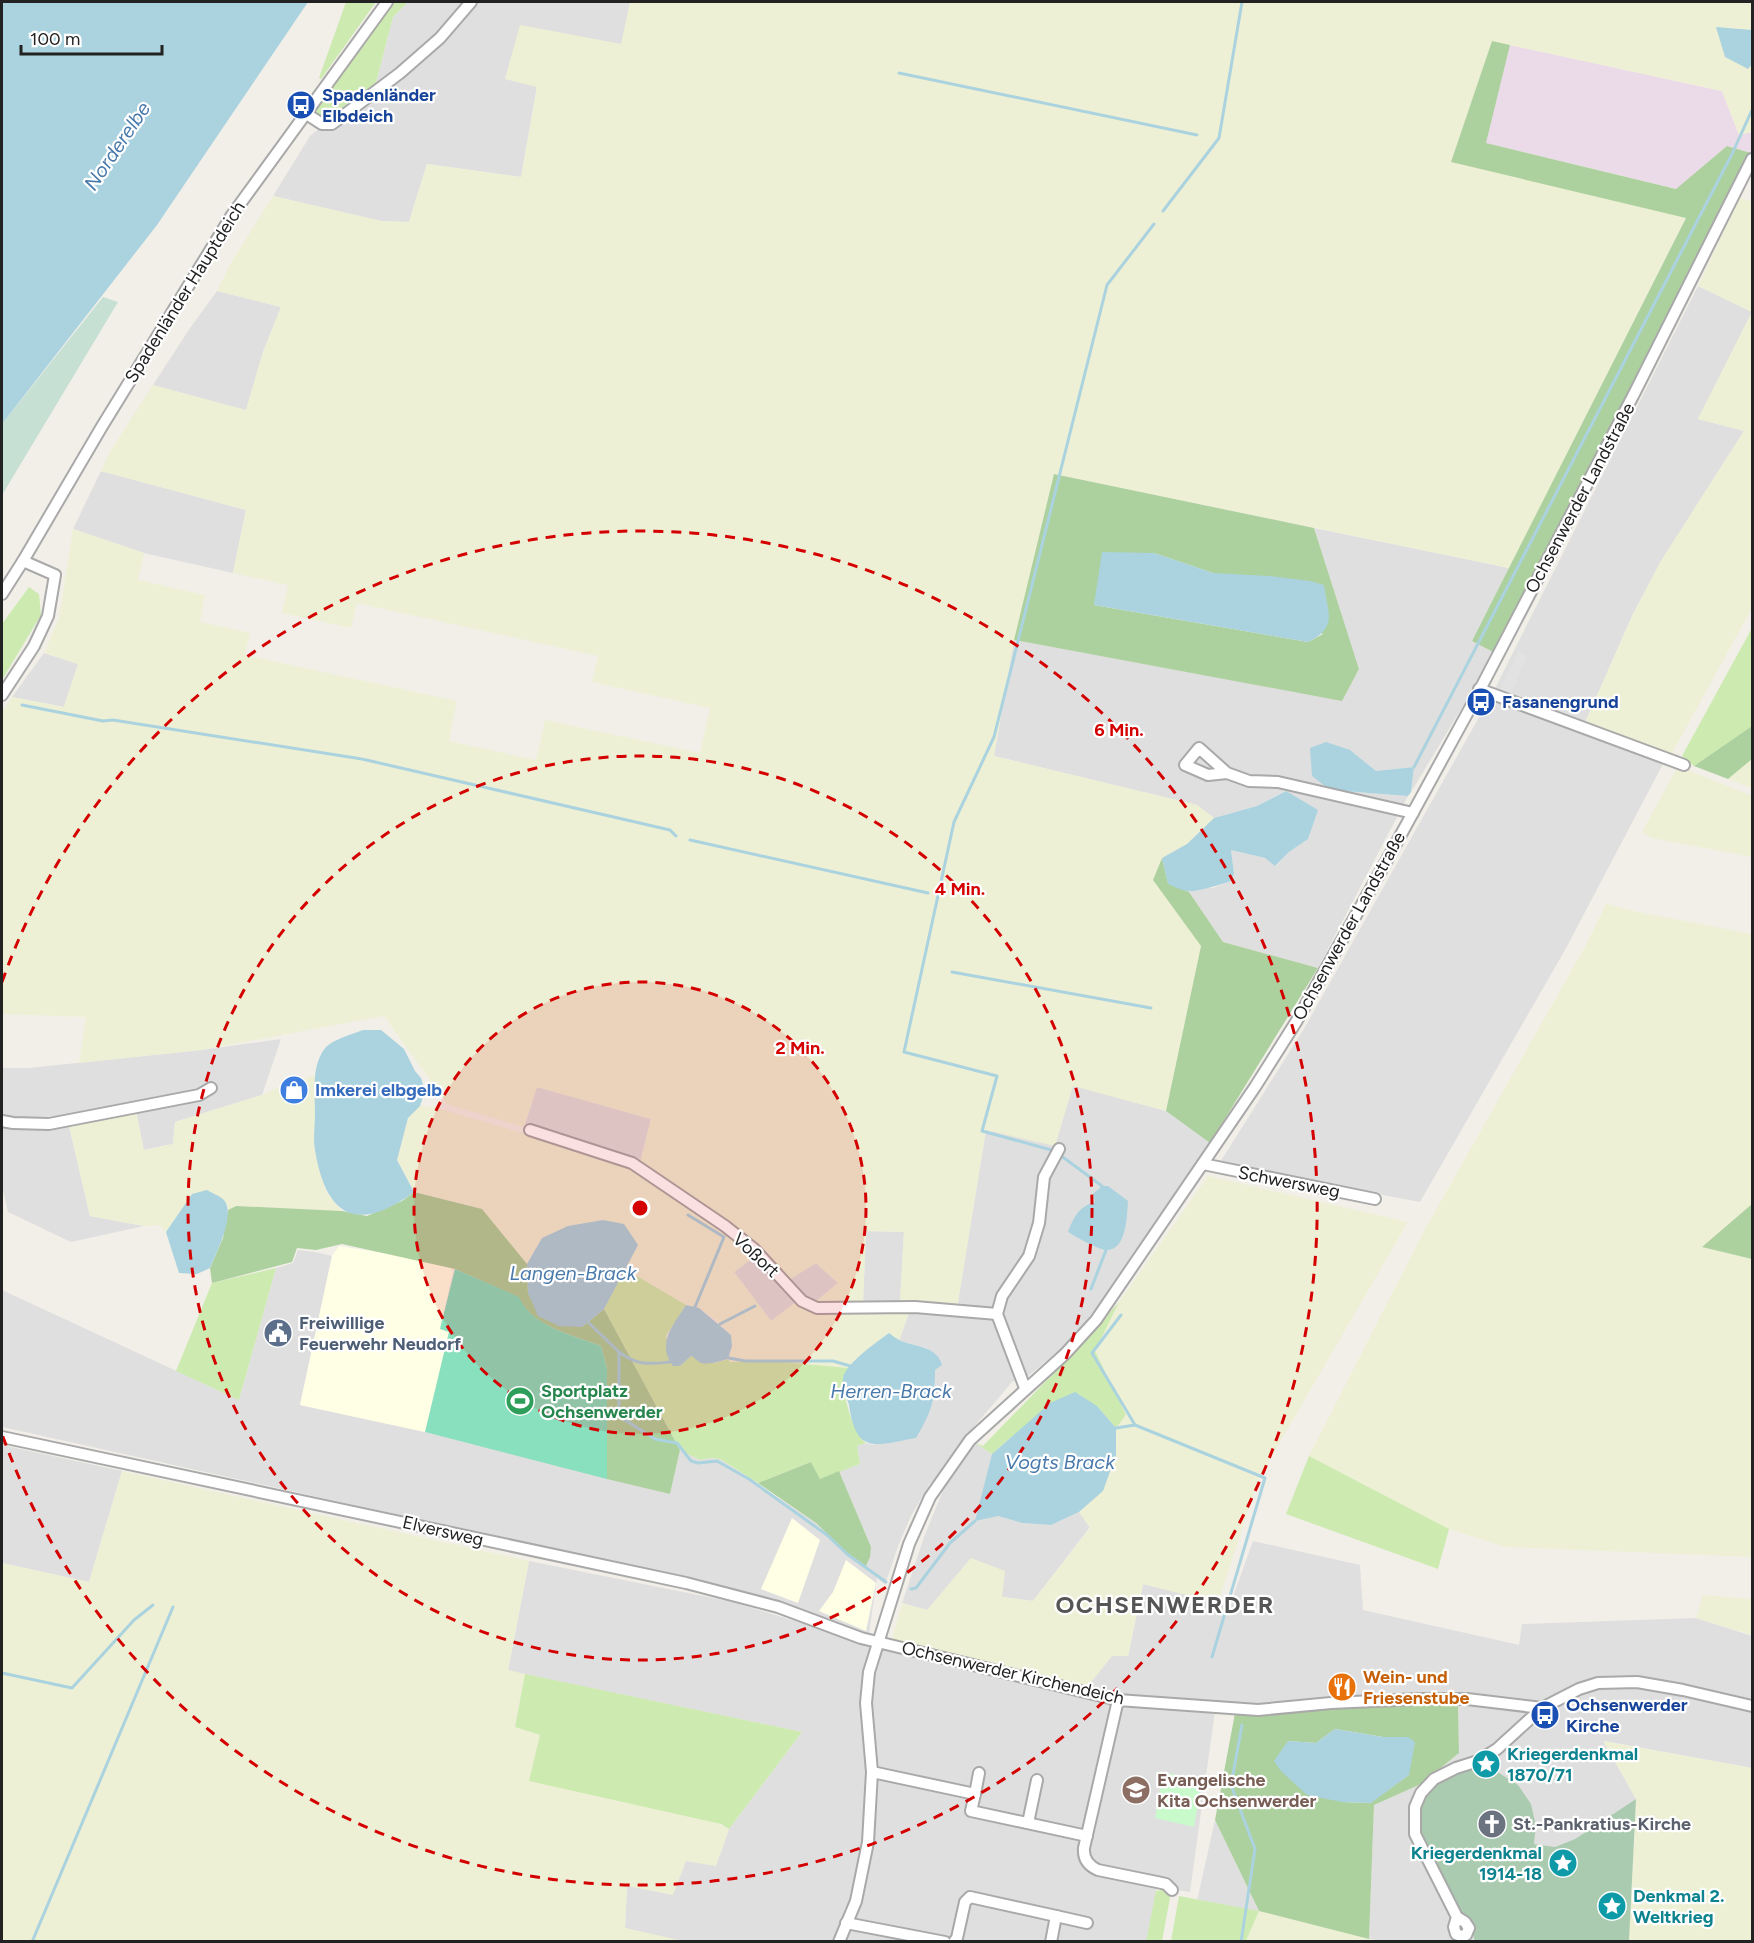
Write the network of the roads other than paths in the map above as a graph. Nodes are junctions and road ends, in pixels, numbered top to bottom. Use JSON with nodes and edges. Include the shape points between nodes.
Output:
{"nodes":[{"id":1,"x":387,"y":2,"type":"edge"},
{"id":2,"x":471,"y":2,"type":"edge"},
{"id":3,"x":305,"y":113,"type":"junction"},
{"id":4,"x":1752,"y":159,"type":"edge"},
{"id":5,"x":23,"y":561,"type":"junction"},
{"id":6,"x":2,"y":594,"type":"edge"},
{"id":7,"x":1479,"y":689,"type":"junction"},
{"id":8,"x":2,"y":695,"type":"edge"},
{"id":9,"x":1684,"y":765,"type":"dead end"},
{"id":10,"x":1227,"y":773,"type":"dead end"},
{"id":11,"x":1413,"y":813,"type":"junction"},
{"id":12,"x":211,"y":1088,"type":"dead end"},
{"id":13,"x":2,"y":1121,"type":"edge"},
{"id":14,"x":530,"y":1130,"type":"dead end"},
{"id":15,"x":1059,"y":1149,"type":"dead end"},
{"id":16,"x":1203,"y":1164,"type":"junction"},
{"id":17,"x":1375,"y":1199,"type":"dead end"},
{"id":18,"x":998,"y":1314,"type":"junction"},
{"id":19,"x":1025,"y":1388,"type":"junction"},
{"id":20,"x":2,"y":1437,"type":"edge"},
{"id":21,"x":879,"y":1642,"type":"junction"},
{"id":22,"x":1118,"y":1700,"type":"junction"},
{"id":23,"x":1752,"y":1706,"type":"edge"},
{"id":24,"x":1542,"y":1708,"type":"junction"},
{"id":25,"x":872,"y":1772,"type":"junction"},
{"id":26,"x":979,"y":1773,"type":"dead end"},
{"id":27,"x":1037,"y":1780,"type":"dead end"},
{"id":28,"x":975,"y":1794,"type":"junction"},
{"id":29,"x":1028,"y":1823,"type":"junction"},
{"id":30,"x":1087,"y":1836,"type":"junction"},
{"id":31,"x":1172,"y":1890,"type":"dead end"},
{"id":32,"x":1056,"y":1916,"type":"junction"},
{"id":33,"x":1457,"y":1917,"type":"dead end"},
{"id":34,"x":846,"y":1923,"type":"junction"},
{"id":35,"x":1087,"y":1923,"type":"dead end"},
{"id":36,"x":914,"y":1939,"type":"edge"},
{"id":37,"x":839,"y":1941,"type":"edge"},
{"id":38,"x":945,"y":1941,"type":"edge"},
{"id":39,"x":954,"y":1941,"type":"edge"},
{"id":40,"x":1051,"y":1941,"type":"edge"}],
"edges":[{"from":1,"to":3,"type":"street","name":"Spadenländer Hauptdeich"},
{"from":2,"to":3,"type":"street","via":[[440,38],[332,124],[322,124]]},
{"from":3,"to":5,"type":"street","name":"Spadenländer Hauptdeich","via":[[232,215]]},
{"from":4,"to":7,"type":"street","name":"Ochsenwerder Landstraße"},
{"from":5,"to":6,"type":"street","name":"Spadenländer Hauptdeich"},
{"from":5,"to":8,"type":"street","via":[[55,574],[54,585],[39,636]]},
{"from":7,"to":9,"type":"street"},
{"from":7,"to":11,"type":"street","name":"Ochsenwerder Landstraße"},
{"from":10,"to":11,"type":"street","via":[[1249,781],[1278,782]]},
{"from":11,"to":16,"type":"street","name":"Ochsenwerder Landstraße","via":[[1296,1022]]},
{"from":12,"to":13,"type":"street","via":[[199,1095],[49,1124]]},
{"from":14,"to":18,"type":"street","name":"Voßort","via":[[632,1163],[754,1249],[802,1300],[817,1308],[915,1307]]},
{"from":15,"to":18,"type":"street","via":[[1044,1177],[1039,1223],[1029,1256],[1002,1296]]},
{"from":16,"to":17,"type":"street","name":"Schwersweg"},
{"from":16,"to":19,"type":"street","name":"Ochsenwerder Landstraße","via":[[1096,1320],[1065,1354]]},
{"from":18,"to":19,"type":"street"},
{"from":19,"to":21,"type":"street","name":"Ochsenwerder Landstraße","via":[[970,1440],[930,1497],[909,1544]]},
{"from":20,"to":21,"type":"street","name":"Elversweg","via":[[686,1583],[778,1607]]},
{"from":21,"to":22,"type":"street","name":"Ochsenwerder Kirchendeich"},
{"from":21,"to":25,"type":"street","name":"Ochsenwerder Landstraße","via":[[869,1672],[866,1703]]},
{"from":22,"to":24,"type":"street","name":"Ochsenwerder Kirchendeich","via":[[1258,1710],[1332,1703],[1467,1699]]},
{"from":22,"to":30,"type":"street"},
{"from":23,"to":24,"type":"street","via":[[1637,1682],[1598,1683]]},
{"from":24,"to":33,"type":"street","via":[[1497,1749],[1434,1779],[1418,1800],[1415,1834]]},
{"from":25,"to":28,"type":"street"},
{"from":25,"to":34,"type":"street","name":"Ochsenwerder Landstraße","via":[[868,1842],[856,1901]]},
{"from":26,"to":28,"type":"street"},
{"from":27,"to":29,"type":"street"},
{"from":28,"to":29,"type":"street","via":[[971,1811]]},
{"from":29,"to":30,"type":"street"},
{"from":30,"to":31,"type":"street","via":[[1084,1853],[1094,1869],[1166,1884]]},
{"from":32,"to":35,"type":"street"},
{"from":32,"to":39,"type":"street","via":[[970,1897]]},
{"from":32,"to":40,"type":"street"},
{"from":34,"to":36,"type":"street"},
{"from":34,"to":37,"type":"street","name":"Ochsenwerder Landstraße"},
{"from":36,"to":38,"type":"street"}]}
